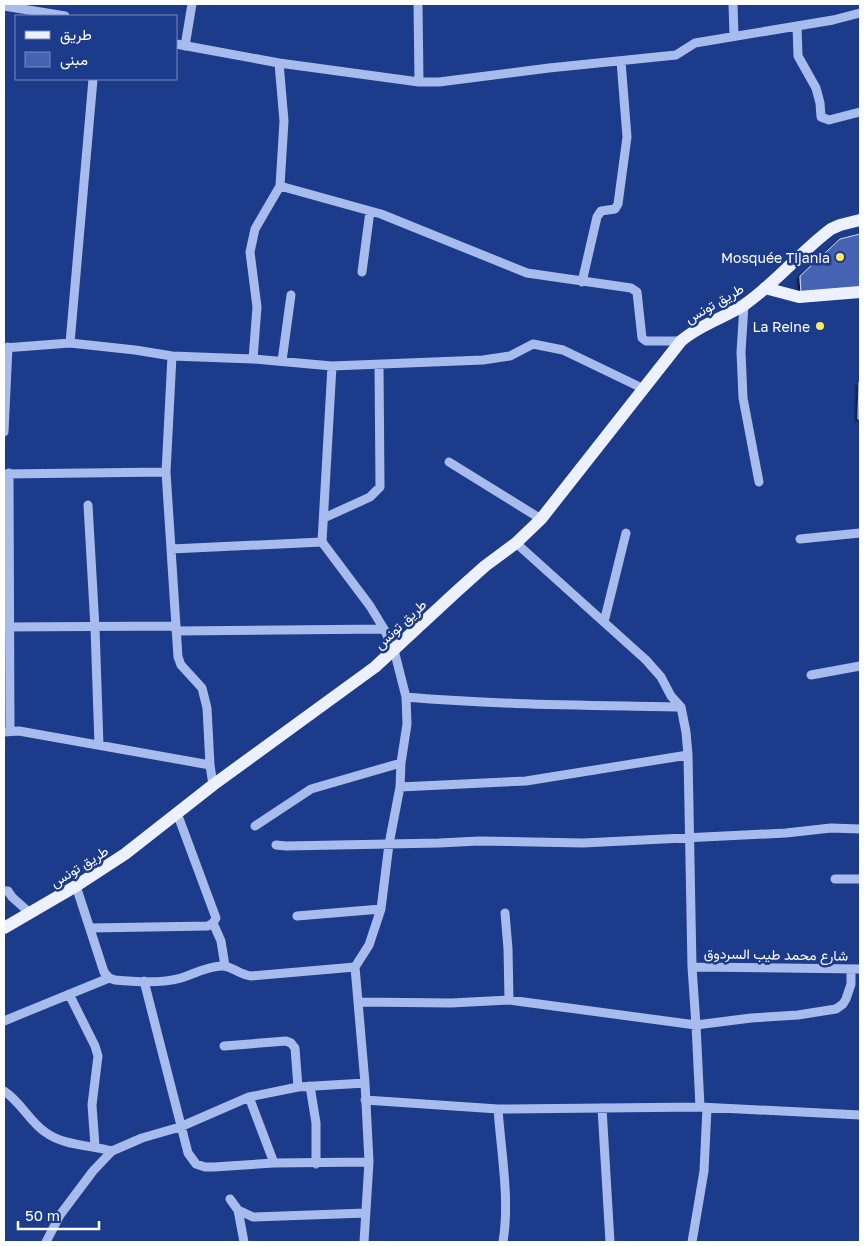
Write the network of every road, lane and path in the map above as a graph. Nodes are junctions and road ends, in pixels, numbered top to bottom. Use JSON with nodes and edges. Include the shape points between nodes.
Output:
{"nodes":[{"id":1,"x":192,"y":4,"type":"edge"},
{"id":2,"x":418,"y":4,"type":"edge"},
{"id":3,"x":732,"y":4,"type":"edge"},
{"id":4,"x":4,"y":6,"type":"edge"},
{"id":5,"x":860,"y":13,"type":"edge"},
{"id":6,"x":59,"y":15,"type":"edge"},
{"id":7,"x":4,"y":17,"type":"edge"},
{"id":8,"x":797,"y":26,"type":"junction"},
{"id":9,"x":734,"y":36,"type":"junction"},
{"id":10,"x":180,"y":45,"type":"edge"},
{"id":11,"x":621,"y":61,"type":"junction"},
{"id":12,"x":279,"y":63,"type":"junction"},
{"id":13,"x":93,"y":80,"type":"edge"},
{"id":14,"x":419,"y":82,"type":"junction"},
{"id":15,"x":860,"y":112,"type":"edge"},
{"id":16,"x":280,"y":186,"type":"junction"},
{"id":17,"x":370,"y":211,"type":"junction"},
{"id":18,"x":860,"y":220,"type":"edge"},
{"id":19,"x":362,"y":272,"type":"dead end"},
{"id":20,"x":582,"y":282,"type":"junction"},
{"id":21,"x":765,"y":288,"type":"junction"},
{"id":22,"x":860,"y":292,"type":"edge"},
{"id":23,"x":291,"y":295,"type":"dead end"},
{"id":24,"x":744,"y":305,"type":"junction"},
{"id":25,"x":681,"y":341,"type":"junction"},
{"id":26,"x":70,"y":343,"type":"junction"},
{"id":27,"x":6,"y":348,"type":"edge"},
{"id":28,"x":172,"y":356,"type":"junction"},
{"id":29,"x":252,"y":359,"type":"junction"},
{"id":30,"x":282,"y":361,"type":"junction"},
{"id":31,"x":379,"y":365,"type":"junction"},
{"id":32,"x":332,"y":366,"type":"junction"},
{"id":33,"x":644,"y":389,"type":"junction"},
{"id":34,"x":4,"y":432,"type":"edge"},
{"id":35,"x":449,"y":462,"type":"dead end"},
{"id":36,"x":166,"y":472,"type":"junction"},
{"id":37,"x":6,"y":474,"type":"edge"},
{"id":38,"x":759,"y":482,"type":"dead end"},
{"id":39,"x":88,"y":504,"type":"dead end"},
{"id":40,"x":324,"y":518,"type":"junction"},
{"id":41,"x":541,"y":519,"type":"junction"},
{"id":42,"x":626,"y":533,"type":"dead end"},
{"id":43,"x":860,"y":533,"type":"edge"},
{"id":44,"x":800,"y":539,"type":"dead end"},
{"id":45,"x":6,"y":540,"type":"edge"},
{"id":46,"x":322,"y":542,"type":"junction"},
{"id":47,"x":516,"y":543,"type":"junction"},
{"id":48,"x":171,"y":549,"type":"junction"},
{"id":49,"x":604,"y":622,"type":"junction"},
{"id":50,"x":7,"y":627,"type":"edge"},
{"id":51,"x":95,"y":628,"type":"junction"},
{"id":52,"x":176,"y":629,"type":"junction"},
{"id":53,"x":384,"y":629,"type":"junction"},
{"id":54,"x":394,"y":650,"type":"junction"},
{"id":55,"x":860,"y":666,"type":"edge"},
{"id":56,"x":811,"y":676,"type":"dead end"},
{"id":57,"x":406,"y":697,"type":"junction"},
{"id":58,"x":681,"y":707,"type":"junction"},
{"id":59,"x":7,"y":732,"type":"edge"},
{"id":60,"x":99,"y":745,"type":"junction"},
{"id":61,"x":688,"y":754,"type":"junction"},
{"id":62,"x":401,"y":763,"type":"junction"},
{"id":63,"x":210,"y":765,"type":"junction"},
{"id":64,"x":213,"y":785,"type":"junction"},
{"id":65,"x":400,"y":787,"type":"junction"},
{"id":66,"x":177,"y":813,"type":"junction"},
{"id":67,"x":255,"y":826,"type":"dead end"},
{"id":68,"x":860,"y":829,"type":"edge"},
{"id":69,"x":690,"y":838,"type":"junction"},
{"id":70,"x":389,"y":844,"type":"junction"},
{"id":71,"x":276,"y":845,"type":"dead end"},
{"id":72,"x":860,"y":878,"type":"edge"},
{"id":73,"x":835,"y":879,"type":"dead end"},
{"id":74,"x":76,"y":886,"type":"junction"},
{"id":75,"x":4,"y":891,"type":"edge"},
{"id":76,"x":381,"y":909,"type":"junction"},
{"id":77,"x":30,"y":913,"type":"junction"},
{"id":78,"x":505,"y":913,"type":"dead end"},
{"id":79,"x":296,"y":916,"type":"dead end"},
{"id":80,"x":213,"y":923,"type":"junction"},
{"id":81,"x":4,"y":928,"type":"edge"},
{"id":82,"x":90,"y":928,"type":"junction"},
{"id":83,"x":225,"y":966,"type":"junction"},
{"id":84,"x":355,"y":967,"type":"junction"},
{"id":85,"x":692,"y":967,"type":"junction"},
{"id":86,"x":856,"y":969,"type":"edge"},
{"id":87,"x":110,"y":978,"type":"junction"},
{"id":88,"x":144,"y":981,"type":"junction"},
{"id":89,"x":69,"y":994,"type":"junction"},
{"id":90,"x":509,"y":1000,"type":"junction"},
{"id":91,"x":359,"y":1002,"type":"junction"},
{"id":92,"x":4,"y":1020,"type":"edge"},
{"id":93,"x":696,"y":1025,"type":"junction"},
{"id":94,"x":224,"y":1046,"type":"dead end"},
{"id":95,"x":365,"y":1083,"type":"junction"},
{"id":96,"x":310,"y":1086,"type":"junction"},
{"id":97,"x":298,"y":1087,"type":"junction"},
{"id":98,"x":4,"y":1092,"type":"edge"},
{"id":99,"x":249,"y":1097,"type":"junction"},
{"id":100,"x":364,"y":1100,"type":"junction"},
{"id":101,"x":602,"y":1108,"type":"junction"},
{"id":102,"x":703,"y":1108,"type":"junction"},
{"id":103,"x":498,"y":1109,"type":"junction"},
{"id":104,"x":860,"y":1115,"type":"edge"},
{"id":105,"x":180,"y":1127,"type":"junction"},
{"id":106,"x":95,"y":1146,"type":"junction"},
{"id":107,"x":112,"y":1152,"type":"junction"},
{"id":108,"x":368,"y":1162,"type":"junction"},
{"id":109,"x":274,"y":1163,"type":"junction"},
{"id":110,"x":316,"y":1164,"type":"junction"},
{"id":111,"x":230,"y":1199,"type":"dead end"},
{"id":112,"x":238,"y":1210,"type":"junction"},
{"id":113,"x":366,"y":1213,"type":"junction"},
{"id":114,"x":46,"y":1242,"type":"edge"},
{"id":115,"x":244,"y":1242,"type":"edge"},
{"id":116,"x":364,"y":1242,"type":"edge"},
{"id":117,"x":503,"y":1242,"type":"edge"},
{"id":118,"x":610,"y":1242,"type":"edge"},
{"id":119,"x":692,"y":1242,"type":"edge"}],
"edges":[{"from":1,"to":10,"type":"street"},
{"from":2,"to":14,"type":"street"},
{"from":3,"to":9,"type":"street"},
{"from":4,"to":6,"type":"street"},
{"from":4,"to":7,"type":"street"},
{"from":5,"to":8,"type":"street"},
{"from":8,"to":9,"type":"street"},
{"from":8,"to":15,"type":"street","via":[[798,56],[815,85],[823,119]]},
{"from":9,"to":11,"type":"street","via":[[695,43],[676,55]]},
{"from":10,"to":12,"type":"street"},
{"from":11,"to":14,"type":"street"},
{"from":11,"to":20,"type":"street","via":[[627,137],[618,204],[614,209],[601,211],[597,217]]},
{"from":12,"to":14,"type":"street"},
{"from":12,"to":16,"type":"street","via":[[284,121]]},
{"from":13,"to":26,"type":"street"},
{"from":16,"to":17,"type":"street"},
{"from":16,"to":29,"type":"street","via":[[254,230],[250,252],[257,307]]},
{"from":17,"to":19,"type":"street"},
{"from":17,"to":20,"type":"street","via":[[526,273]]},
{"from":18,"to":21,"type":"main road","name":"طريق تونس","via":[[831,229]]},
{"from":20,"to":25,"type":"street","via":[[635,290],[642,338],[646,341]]},
{"from":21,"to":22,"type":"main road","name":"طريق تونس","via":[[799,297]]},
{"from":21,"to":24,"type":"main road","name":"طريق تونس"},
{"from":23,"to":30,"type":"street"},
{"from":24,"to":25,"type":"main road","name":"طريق تونس"},
{"from":24,"to":38,"type":"street","via":[[743,398]]},
{"from":25,"to":33,"type":"main road","name":"طريق تونس"},
{"from":26,"to":27,"type":"street"},
{"from":26,"to":28,"type":"street"},
{"from":27,"to":34,"type":"street"},
{"from":28,"to":29,"type":"street"},
{"from":28,"to":36,"type":"street"},
{"from":29,"to":30,"type":"street"},
{"from":30,"to":32,"type":"street"},
{"from":31,"to":32,"type":"street"},
{"from":31,"to":33,"type":"street","via":[[510,356],[533,344],[563,350]]},
{"from":31,"to":40,"type":"street","via":[[380,487],[370,497]]},
{"from":32,"to":40,"type":"street"},
{"from":33,"to":41,"type":"main road","name":"طريق تونس"},
{"from":35,"to":41,"type":"street"},
{"from":36,"to":37,"type":"street"},
{"from":36,"to":48,"type":"street"},
{"from":37,"to":45,"type":"street"},
{"from":39,"to":51,"type":"street"},
{"from":40,"to":46,"type":"street"},
{"from":41,"to":47,"type":"main road","name":"طريق تونس"},
{"from":42,"to":49,"type":"street"},
{"from":43,"to":44,"type":"street"},
{"from":45,"to":50,"type":"street"},
{"from":46,"to":48,"type":"street"},
{"from":46,"to":53,"type":"street"},
{"from":47,"to":49,"type":"street"},
{"from":47,"to":54,"type":"main road","name":"طريق تونس","via":[[471,579]]},
{"from":48,"to":52,"type":"street"},
{"from":49,"to":58,"type":"street","via":[[646,660]]},
{"from":50,"to":51,"type":"street"},
{"from":50,"to":59,"type":"street"},
{"from":51,"to":52,"type":"street"},
{"from":51,"to":60,"type":"street"},
{"from":52,"to":53,"type":"street"},
{"from":52,"to":63,"type":"street","via":[[181,664],[202,688],[209,727]]},
{"from":53,"to":54,"type":"street"},
{"from":54,"to":57,"type":"street"},
{"from":54,"to":64,"type":"main road","name":"طريق تونس"},
{"from":55,"to":56,"type":"street"},
{"from":57,"to":58,"type":"street"},
{"from":57,"to":62,"type":"street","via":[[407,724]]},
{"from":58,"to":61,"type":"street"},
{"from":59,"to":60,"type":"street"},
{"from":60,"to":63,"type":"street"},
{"from":61,"to":65,"type":"street","via":[[526,781]]},
{"from":61,"to":69,"type":"street"},
{"from":62,"to":65,"type":"street"},
{"from":62,"to":67,"type":"street","via":[[311,789]]},
{"from":63,"to":64,"type":"street"},
{"from":64,"to":66,"type":"main road","name":"طريق تونس"},
{"from":65,"to":70,"type":"street"},
{"from":66,"to":74,"type":"main road","name":"طريق تونس","via":[[125,854]]},
{"from":66,"to":80,"type":"street","via":[[216,918]]},
{"from":68,"to":69,"type":"street","via":[[831,828]]},
{"from":69,"to":70,"type":"street","via":[[583,843],[479,841]]},
{"from":69,"to":85,"type":"street"},
{"from":70,"to":71,"type":"street"},
{"from":70,"to":76,"type":"street"},
{"from":72,"to":73,"type":"street"},
{"from":74,"to":77,"type":"main road","name":"طريق تونس"},
{"from":74,"to":82,"type":"street"},
{"from":75,"to":77,"type":"street","via":[[8,891]]},
{"from":76,"to":79,"type":"street"},
{"from":76,"to":84,"type":"street","via":[[369,945]]},
{"from":77,"to":81,"type":"main road","name":"طريق تونس"},
{"from":78,"to":90,"type":"street"},
{"from":80,"to":82,"type":"street","via":[[208,926]]},
{"from":80,"to":83,"type":"street","via":[[221,941]]},
{"from":82,"to":87,"type":"street","via":[[104,972]]},
{"from":83,"to":84,"type":"street","via":[[251,976]]},
{"from":83,"to":88,"type":"street","via":[[179,978]]},
{"from":84,"to":91,"type":"street"},
{"from":85,"to":86,"type":"street","name":"شارع محمد طيب السردوق"},
{"from":85,"to":93,"type":"street"},
{"from":86,"to":93,"type":"street","via":[[846,999],[839,1007],[798,1015]]},
{"from":87,"to":88,"type":"street"},
{"from":87,"to":89,"type":"street"},
{"from":88,"to":105,"type":"street"},
{"from":89,"to":92,"type":"street"},
{"from":89,"to":106,"type":"street","via":[[98,1056],[92,1105]]},
{"from":90,"to":91,"type":"street"},
{"from":90,"to":93,"type":"street"},
{"from":91,"to":95,"type":"street"},
{"from":93,"to":102,"type":"street"},
{"from":94,"to":97,"type":"street","via":[[291,1043]]},
{"from":95,"to":96,"type":"street"},
{"from":95,"to":100,"type":"street"},
{"from":96,"to":97,"type":"street"},
{"from":96,"to":110,"type":"street","via":[[316,1124]]},
{"from":97,"to":99,"type":"street"},
{"from":98,"to":106,"type":"street","via":[[18,1102],[45,1132],[59,1140]]},
{"from":99,"to":105,"type":"street"},
{"from":99,"to":109,"type":"street"},
{"from":100,"to":103,"type":"street"},
{"from":100,"to":108,"type":"street"},
{"from":101,"to":102,"type":"street"},
{"from":101,"to":103,"type":"street"},
{"from":101,"to":118,"type":"street"},
{"from":102,"to":104,"type":"street"},
{"from":102,"to":119,"type":"street","via":[[704,1171]]},
{"from":103,"to":117,"type":"street","via":[[505,1194]]},
{"from":105,"to":107,"type":"street","via":[[142,1138]]},
{"from":105,"to":109,"type":"street","via":[[188,1153],[196,1164],[214,1168]]},
{"from":106,"to":107,"type":"street"},
{"from":107,"to":114,"type":"street","via":[[93,1171],[60,1215]]},
{"from":108,"to":110,"type":"street"},
{"from":108,"to":113,"type":"street"},
{"from":109,"to":110,"type":"street"},
{"from":111,"to":112,"type":"street"},
{"from":112,"to":113,"type":"street","via":[[253,1217]]},
{"from":112,"to":115,"type":"street"},
{"from":113,"to":116,"type":"street"}]}
